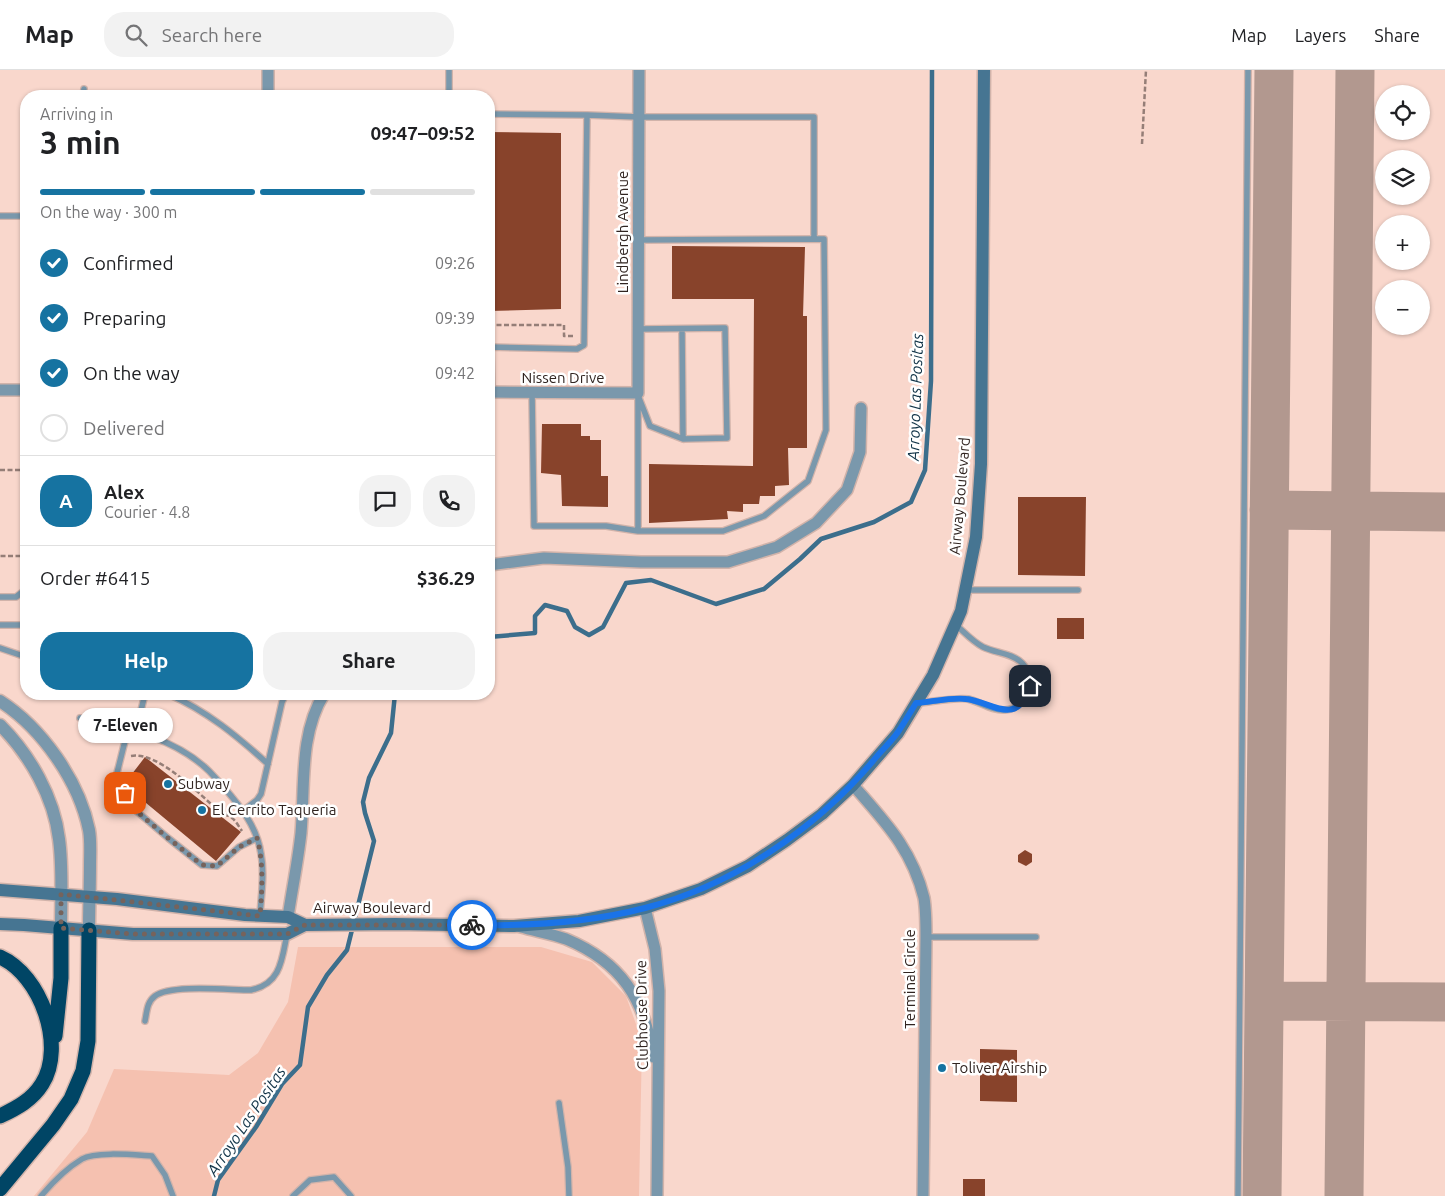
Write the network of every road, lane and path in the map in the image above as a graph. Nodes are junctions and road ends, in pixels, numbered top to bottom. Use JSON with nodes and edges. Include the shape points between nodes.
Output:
{"nodes":[{"id":1,"x":268,"y":70,"type":"edge"},
{"id":2,"x":449,"y":70,"type":"edge"},
{"id":3,"x":639,"y":70,"type":"edge"},
{"id":4,"x":984,"y":70,"type":"edge"},
{"id":5,"x":1146,"y":70,"type":"edge"},
{"id":6,"x":1248,"y":70,"type":"edge"},
{"id":7,"x":268,"y":90,"type":"edge"},
{"id":8,"x":449,"y":90,"type":"edge"},
{"id":9,"x":495,"y":114,"type":"edge"},
{"id":10,"x":586,"y":115,"type":"junction"},
{"id":11,"x":639,"y":117,"type":"junction"},
{"id":12,"x":1142,"y":144,"type":"dead end"},
{"id":13,"x":0,"y":216,"type":"edge"},
{"id":14,"x":20,"y":216,"type":"edge"},
{"id":15,"x":814,"y":239,"type":"junction"},
{"id":16,"x":638,"y":240,"type":"junction"},
{"id":17,"x":495,"y":325,"type":"edge"},
{"id":18,"x":638,"y":329,"type":"junction"},
{"id":19,"x":682,"y":329,"type":"junction"},
{"id":20,"x":574,"y":336,"type":"dead end"},
{"id":21,"x":495,"y":347,"type":"edge"},
{"id":22,"x":0,"y":390,"type":"edge"},
{"id":23,"x":20,"y":390,"type":"edge"},
{"id":24,"x":495,"y":392,"type":"edge"},
{"id":25,"x":532,"y":393,"type":"junction"},
{"id":26,"x":638,"y":393,"type":"junction"},
{"id":27,"x":861,"y":408,"type":"dead end"},
{"id":28,"x":683,"y":439,"type":"junction"},
{"id":29,"x":0,"y":470,"type":"edge"},
{"id":30,"x":20,"y":470,"type":"edge"},
{"id":31,"x":638,"y":531,"type":"junction"},
{"id":32,"x":0,"y":556,"type":"edge"},
{"id":33,"x":20,"y":556,"type":"edge"},
{"id":34,"x":495,"y":564,"type":"edge"},
{"id":35,"x":965,"y":590,"type":"junction"},
{"id":36,"x":1078,"y":590,"type":"dead end"},
{"id":37,"x":20,"y":594,"type":"edge"},
{"id":38,"x":0,"y":597,"type":"edge"},
{"id":39,"x":955,"y":624,"type":"junction"},
{"id":40,"x":0,"y":625,"type":"edge"},
{"id":41,"x":20,"y":625,"type":"edge"},
{"id":42,"x":0,"y":648,"type":"edge"},
{"id":43,"x":20,"y":655,"type":"edge"},
{"id":44,"x":144,"y":700,"type":"edge"},
{"id":45,"x":182,"y":700,"type":"edge"},
{"id":46,"x":283,"y":700,"type":"edge"},
{"id":47,"x":320,"y":700,"type":"edge"},
{"id":48,"x":0,"y":701,"type":"edge"},
{"id":49,"x":916,"y":703,"type":"junction"},
{"id":50,"x":80,"y":718,"type":"dead end"},
{"id":51,"x":0,"y":725,"type":"edge"},
{"id":52,"x":128,"y":729,"type":"junction"},
{"id":53,"x":136,"y":731,"type":"junction"},
{"id":54,"x":124,"y":758,"type":"dead end"},
{"id":55,"x":268,"y":764,"type":"junction"},
{"id":56,"x":853,"y":785,"type":"junction"},
{"id":57,"x":243,"y":811,"type":"junction"},
{"id":58,"x":242,"y":837,"type":"dead end"},
{"id":59,"x":257,"y":838,"type":"junction"},
{"id":60,"x":0,"y":890,"type":"edge"},
{"id":61,"x":61,"y":894,"type":"junction"},
{"id":62,"x":90,"y":897,"type":"junction"},
{"id":63,"x":645,"y":908,"type":"junction"},
{"id":64,"x":260,"y":916,"type":"junction"},
{"id":65,"x":288,"y":918,"type":"junction"},
{"id":66,"x":0,"y":924,"type":"edge"},
{"id":67,"x":305,"y":925,"type":"junction"},
{"id":68,"x":514,"y":926,"type":"junction"},
{"id":69,"x":61,"y":928,"type":"junction"},
{"id":70,"x":89,"y":930,"type":"junction"},
{"id":71,"x":287,"y":934,"type":"junction"},
{"id":72,"x":926,"y":937,"type":"junction"},
{"id":73,"x":1036,"y":937,"type":"dead end"},
{"id":74,"x":0,"y":957,"type":"edge"},
{"id":75,"x":145,"y":1021,"type":"dead end"},
{"id":76,"x":53,"y":1052,"type":"junction"},
{"id":77,"x":658,"y":1093,"type":"junction"},
{"id":78,"x":559,"y":1103,"type":"dead end"},
{"id":79,"x":0,"y":1116,"type":"edge"},
{"id":80,"x":0,"y":1189,"type":"edge"},
{"id":81,"x":41,"y":1196,"type":"edge"},
{"id":82,"x":173,"y":1196,"type":"edge"},
{"id":83,"x":293,"y":1196,"type":"edge"},
{"id":84,"x":351,"y":1196,"type":"edge"},
{"id":85,"x":569,"y":1196,"type":"edge"},
{"id":86,"x":657,"y":1196,"type":"edge"},
{"id":87,"x":923,"y":1196,"type":"edge"},
{"id":88,"x":1238,"y":1196,"type":"edge"}],
"edges":[{"from":1,"to":7,"type":"street"},
{"from":2,"to":8,"type":"lane"},
{"from":3,"to":11,"type":"street","name":"Lindbergh Avenue"},
{"from":4,"to":35,"type":"main road","name":"Airway Boulevard","via":[[981,464],[976,537]]},
{"from":5,"to":12,"type":"path"},
{"from":6,"to":88,"type":"lane"},
{"from":9,"to":10,"type":"lane"},
{"from":10,"to":11,"type":"lane"},
{"from":10,"to":21,"type":"lane","via":[[584,345],[577,349]]},
{"from":11,"to":15,"type":"lane","via":[[814,117]]},
{"from":11,"to":16,"type":"street","name":"Lindbergh Avenue"},
{"from":13,"to":14,"type":"lane"},
{"from":15,"to":16,"type":"lane"},
{"from":15,"to":31,"type":"lane","via":[[824,239],[826,430],[808,481],[764,516],[723,531]]},
{"from":16,"to":18,"type":"street","name":"Lindbergh Avenue"},
{"from":17,"to":20,"type":"path","via":[[564,325],[564,336]]},
{"from":18,"to":19,"type":"lane"},
{"from":18,"to":26,"type":"street","name":"Lindbergh Avenue"},
{"from":19,"to":28,"type":"lane"},
{"from":19,"to":28,"type":"lane","via":[[726,328],[727,438]]},
{"from":22,"to":23,"type":"street"},
{"from":24,"to":25,"type":"street","name":"Nissen Drive"},
{"from":25,"to":26,"type":"street","name":"Nissen Drive"},
{"from":25,"to":31,"type":"lane","via":[[534,526],[606,526]]},
{"from":26,"to":28,"type":"lane","via":[[650,426]]},
{"from":26,"to":31,"type":"lane"},
{"from":27,"to":34,"type":"street","via":[[860,452],[847,490],[816,523],[777,547],[728,562],[544,558]]},
{"from":29,"to":30,"type":"path"},
{"from":32,"to":33,"type":"path"},
{"from":35,"to":36,"type":"lane"},
{"from":35,"to":39,"type":"main road","name":"Airway Boulevard"},
{"from":37,"to":38,"type":"lane","via":[[16,597]]},
{"from":39,"to":49,"type":"main road","name":"Airway Boulevard","via":[[933,675]]},
{"from":39,"to":49,"type":"lane","via":[[982,646],[1021,662],[1029,677],[1027,694],[1022,702],[1007,710],[967,699]]},
{"from":40,"to":41,"type":"lane"},
{"from":42,"to":43,"type":"lane"},
{"from":44,"to":53,"type":"lane"},
{"from":45,"to":55,"type":"lane","via":[[219,722]]},
{"from":46,"to":55,"type":"lane"},
{"from":47,"to":65,"type":"street","via":[[315,708],[305,753],[300,834]]},
{"from":48,"to":62,"type":"street","via":[[16,711],[42,739],[66,770],[73,785],[89,832]]},
{"from":49,"to":56,"type":"main road","name":"Airway Boulevard","via":[[898,733]]},
{"from":50,"to":52,"type":"lane"},
{"from":51,"to":61,"type":"street","via":[[38,775],[51,806],[59,836]]},
{"from":52,"to":53,"type":"lane"},
{"from":52,"to":59,"type":"lane","via":[[116,777],[134,809],[168,838],[202,865],[217,866],[239,847]]},
{"from":53,"to":57,"type":"lane","via":[[173,746],[194,759],[213,775]]},
{"from":54,"to":58,"type":"path","via":[[144,756],[165,767],[221,813],[232,818]]},
{"from":55,"to":57,"type":"lane","via":[[261,794]]},
{"from":56,"to":63,"type":"main road","name":"Airway Boulevard","via":[[822,814],[748,866],[701,889]]},
{"from":56,"to":72,"type":"street","name":"Terminal Circle","via":[[890,828],[913,863],[924,900]]},
{"from":57,"to":59,"type":"lane"},
{"from":59,"to":64,"type":"lane","via":[[262,854]]},
{"from":60,"to":61,"type":"main road","name":"Airway Boulevard"},
{"from":61,"to":62,"type":"main road","name":"Airway Boulevard"},
{"from":61,"to":69,"type":"street"},
{"from":62,"to":64,"type":"main road","name":"Airway Boulevard"},
{"from":62,"to":70,"type":"street"},
{"from":63,"to":68,"type":"main road","name":"Airway Boulevard","via":[[579,920]]},
{"from":63,"to":77,"type":"street","name":"Clubhouse Drive","via":[[655,949],[660,991]]},
{"from":64,"to":65,"type":"main road","name":"Airway Boulevard"},
{"from":65,"to":67,"type":"main road","name":"Airway Boulevard"},
{"from":66,"to":69,"type":"main road","name":"Airway Boulevard"},
{"from":67,"to":68,"type":"main road","name":"Airway Boulevard"},
{"from":67,"to":71,"type":"main road","name":"Airway Boulevard"},
{"from":68,"to":77,"type":"street","name":"Clubhouse Drive","via":[[565,939],[590,951],[616,970],[636,998],[649,1031]]},
{"from":69,"to":70,"type":"main road","name":"Airway Boulevard"},
{"from":69,"to":76,"type":"highway","via":[[61,978]]},
{"from":70,"to":71,"type":"main road","name":"Airway Boulevard","via":[[133,934]]},
{"from":70,"to":80,"type":"highway","via":[[88,1041],[83,1071],[53,1125]]},
{"from":71,"to":75,"type":"lane","via":[[277,974],[260,988],[163,992],[148,1004]]},
{"from":72,"to":73,"type":"lane"},
{"from":72,"to":87,"type":"street","name":"Terminal Circle"},
{"from":74,"to":76,"type":"highway","via":[[25,976],[40,999]]},
{"from":76,"to":79,"type":"highway","via":[[42,1084],[22,1106]]},
{"from":77,"to":86,"type":"street","name":"Clubhouse Drive"},
{"from":78,"to":85,"type":"lane"},
{"from":81,"to":82,"type":"lane","via":[[83,1158],[118,1153],[152,1156],[165,1175]]},
{"from":83,"to":84,"type":"lane","via":[[310,1180],[334,1177]]}]}
